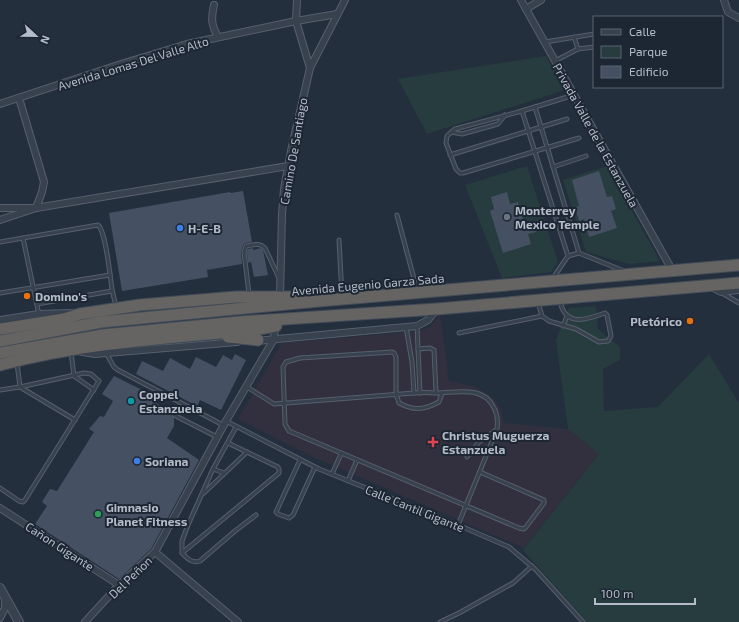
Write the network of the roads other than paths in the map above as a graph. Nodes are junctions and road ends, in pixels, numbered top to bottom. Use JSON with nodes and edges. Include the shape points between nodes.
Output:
{"nodes":[{"id":1,"x":297,"y":0,"type":"edge"},
{"id":2,"x":345,"y":0,"type":"edge"},
{"id":3,"x":521,"y":0,"type":"edge"},
{"id":4,"x":541,"y":0,"type":"edge"},
{"id":5,"x":724,"y":0,"type":"edge"},
{"id":6,"x":214,"y":5,"type":"dead end"},
{"id":7,"x":526,"y":9,"type":"junction"},
{"id":8,"x":337,"y":14,"type":"junction"},
{"id":9,"x":739,"y":18,"type":"edge"},
{"id":10,"x":296,"y":21,"type":"junction"},
{"id":11,"x":593,"y":34,"type":"edge"},
{"id":12,"x":218,"y":37,"type":"junction"},
{"id":13,"x":574,"y":37,"type":"junction"},
{"id":14,"x":544,"y":42,"type":"junction"},
{"id":15,"x":593,"y":46,"type":"edge"},
{"id":16,"x":578,"y":49,"type":"junction"},
{"id":17,"x":556,"y":61,"type":"junction"},
{"id":18,"x":310,"y":68,"type":"junction"},
{"id":19,"x":574,"y":96,"type":"junction"},
{"id":20,"x":19,"y":98,"type":"junction"},
{"id":21,"x":0,"y":104,"type":"edge"},
{"id":22,"x":535,"y":107,"type":"junction"},
{"id":23,"x":522,"y":111,"type":"junction"},
{"id":24,"x":505,"y":115,"type":"junction"},
{"id":25,"x":567,"y":119,"type":"dead end"},
{"id":26,"x":541,"y":127,"type":"junction"},
{"id":27,"x":529,"y":131,"type":"junction"},
{"id":28,"x":451,"y":132,"type":"junction"},
{"id":29,"x":579,"y":138,"type":"dead end"},
{"id":30,"x":547,"y":147,"type":"junction"},
{"id":31,"x":535,"y":151,"type":"junction"},
{"id":32,"x":450,"y":156,"type":"junction"},
{"id":33,"x":586,"y":156,"type":"dead end"},
{"id":34,"x":288,"y":166,"type":"junction"},
{"id":35,"x":553,"y":167,"type":"junction"},
{"id":36,"x":0,"y":208,"type":"edge"},
{"id":37,"x":36,"y":208,"type":"junction"},
{"id":38,"x":397,"y":215,"type":"dead end"},
{"id":39,"x":0,"y":220,"type":"edge"},
{"id":40,"x":23,"y":238,"type":"junction"},
{"id":41,"x":338,"y":240,"type":"dead end"},
{"id":42,"x":0,"y":242,"type":"edge"},
{"id":43,"x":579,"y":253,"type":"junction"},
{"id":44,"x":568,"y":256,"type":"junction"},
{"id":45,"x":739,"y":265,"type":"edge"},
{"id":46,"x":672,"y":270,"type":"junction"},
{"id":47,"x":629,"y":273,"type":"junction"},
{"id":48,"x":110,"y":274,"type":"junction"},
{"id":49,"x":280,"y":280,"type":"junction"},
{"id":50,"x":552,"y":280,"type":"junction"},
{"id":51,"x":739,"y":283,"type":"edge"},
{"id":52,"x":710,"y":286,"type":"junction"},
{"id":53,"x":33,"y":288,"type":"junction"},
{"id":54,"x":739,"y":290,"type":"edge"},
{"id":55,"x":112,"y":291,"type":"junction"},
{"id":56,"x":418,"y":292,"type":"junction"},
{"id":57,"x":721,"y":292,"type":"junction"},
{"id":58,"x":0,"y":293,"type":"edge"},
{"id":59,"x":249,"y":297,"type":"junction"},
{"id":60,"x":280,"y":297,"type":"junction"},
{"id":61,"x":560,"y":298,"type":"junction"},
{"id":62,"x":342,"y":299,"type":"junction"},
{"id":63,"x":537,"y":300,"type":"junction"},
{"id":64,"x":319,"y":301,"type":"junction"},
{"id":65,"x":739,"y":303,"type":"edge"},
{"id":66,"x":37,"y":304,"type":"junction"},
{"id":67,"x":117,"y":308,"type":"junction"},
{"id":68,"x":436,"y":309,"type":"junction"},
{"id":69,"x":80,"y":314,"type":"junction"},
{"id":70,"x":39,"y":315,"type":"junction"},
{"id":71,"x":542,"y":316,"type":"junction"},
{"id":72,"x":567,"y":316,"type":"junction"},
{"id":73,"x":306,"y":318,"type":"junction"},
{"id":74,"x":0,"y":321,"type":"edge"},
{"id":75,"x":275,"y":326,"type":"junction"},
{"id":76,"x":417,"y":326,"type":"junction"},
{"id":77,"x":563,"y":326,"type":"junction"},
{"id":78,"x":406,"y":327,"type":"junction"},
{"id":79,"x":0,"y":329,"type":"edge"},
{"id":80,"x":460,"y":333,"type":"dead end"},
{"id":81,"x":206,"y":334,"type":"junction"},
{"id":82,"x":274,"y":339,"type":"junction"},
{"id":83,"x":258,"y":340,"type":"junction"},
{"id":84,"x":0,"y":341,"type":"edge"},
{"id":85,"x":418,"y":349,"type":"junction"},
{"id":86,"x":72,"y":350,"type":"junction"},
{"id":87,"x":0,"y":352,"type":"edge"},
{"id":88,"x":106,"y":353,"type":"junction"},
{"id":89,"x":17,"y":360,"type":"junction"},
{"id":90,"x":0,"y":365,"type":"edge"},
{"id":91,"x":74,"y":376,"type":"junction"},
{"id":92,"x":247,"y":387,"type":"junction"},
{"id":93,"x":20,"y":388,"type":"junction"},
{"id":94,"x":0,"y":390,"type":"edge"},
{"id":95,"x":94,"y":390,"type":"junction"},
{"id":96,"x":420,"y":392,"type":"junction"},
{"id":97,"x":414,"y":393,"type":"junction"},
{"id":98,"x":436,"y":393,"type":"junction"},
{"id":99,"x":442,"y":393,"type":"junction"},
{"id":100,"x":396,"y":394,"type":"junction"},
{"id":101,"x":284,"y":402,"type":"junction"},
{"id":102,"x":174,"y":415,"type":"dead end"},
{"id":103,"x":75,"y":420,"type":"junction"},
{"id":104,"x":225,"y":423,"type":"junction"},
{"id":105,"x":236,"y":427,"type":"junction"},
{"id":106,"x":497,"y":429,"type":"junction"},
{"id":107,"x":217,"y":437,"type":"junction"},
{"id":108,"x":228,"y":443,"type":"junction"},
{"id":109,"x":247,"y":452,"type":"junction"},
{"id":110,"x":342,"y":454,"type":"junction"},
{"id":111,"x":467,"y":457,"type":"dead end"},
{"id":112,"x":300,"y":460,"type":"junction"},
{"id":113,"x":357,"y":460,"type":"junction"},
{"id":114,"x":315,"y":467,"type":"junction"},
{"id":115,"x":213,"y":469,"type":"junction"},
{"id":116,"x":480,"y":472,"type":"junction"},
{"id":117,"x":224,"y":473,"type":"junction"},
{"id":118,"x":332,"y":474,"type":"junction"},
{"id":119,"x":348,"y":481,"type":"junction"},
{"id":120,"x":0,"y":488,"type":"edge"},
{"id":121,"x":202,"y":495,"type":"junction"},
{"id":122,"x":465,"y":506,"type":"junction"},
{"id":123,"x":0,"y":508,"type":"edge"},
{"id":124,"x":256,"y":515,"type":"dead end"},
{"id":125,"x":458,"y":525,"type":"junction"},
{"id":126,"x":155,"y":552,"type":"junction"},
{"id":127,"x":182,"y":553,"type":"junction"},
{"id":128,"x":532,"y":566,"type":"junction"},
{"id":129,"x":119,"y":585,"type":"junction"},
{"id":130,"x":0,"y":588,"type":"edge"},
{"id":131,"x":5,"y":598,"type":"junction"},
{"id":132,"x":0,"y":618,"type":"edge"},
{"id":133,"x":19,"y":622,"type":"edge"},
{"id":134,"x":85,"y":622,"type":"edge"},
{"id":135,"x":238,"y":622,"type":"edge"},
{"id":136,"x":440,"y":622,"type":"edge"},
{"id":137,"x":583,"y":622,"type":"edge"}],
"edges":[{"from":1,"to":10,"type":"street"},
{"from":2,"to":8,"type":"street","name":"Camino De Santiago"},
{"from":3,"to":7,"type":"street","name":"Privada Valle de la Estanzuela"},
{"from":4,"to":7,"type":"street"},
{"from":5,"to":9,"type":"street","via":[[728,12]]},
{"from":6,"to":12,"type":"street","via":[[212,26]]},
{"from":7,"to":14,"type":"street","name":"Privada Valle de la Estanzuela"},
{"from":8,"to":10,"type":"street","name":"Avenida Lomas Del Valle Alto"},
{"from":8,"to":18,"type":"street","name":"Camino De Santiago"},
{"from":10,"to":12,"type":"street","name":"Avenida Lomas Del Valle Alto"},
{"from":10,"to":18,"type":"street"},
{"from":11,"to":13,"type":"lane"},
{"from":12,"to":20,"type":"street","name":"Avenida Lomas Del Valle Alto","via":[[121,64]]},
{"from":13,"to":14,"type":"lane"},
{"from":13,"to":16,"type":"lane"},
{"from":14,"to":17,"type":"street","name":"Privada Valle de la Estanzuela"},
{"from":15,"to":16,"type":"lane"},
{"from":16,"to":17,"type":"lane"},
{"from":17,"to":19,"type":"street","name":"Privada Valle de la Estanzuela"},
{"from":18,"to":34,"type":"street","name":"Camino De Santiago"},
{"from":19,"to":22,"type":"lane"},
{"from":19,"to":46,"type":"street","name":"Privada Valle de la Estanzuela"},
{"from":20,"to":21,"type":"street","name":"Avenida Lomas Del Valle Alto"},
{"from":20,"to":37,"type":"street","via":[[44,182]]},
{"from":22,"to":23,"type":"lane"},
{"from":22,"to":26,"type":"lane"},
{"from":23,"to":24,"type":"lane"},
{"from":23,"to":27,"type":"lane"},
{"from":24,"to":28,"type":"lane"},
{"from":24,"to":28,"type":"lane","via":[[498,124],[462,134]]},
{"from":25,"to":26,"type":"lane"},
{"from":26,"to":27,"type":"lane"},
{"from":26,"to":30,"type":"lane"},
{"from":27,"to":31,"type":"lane"},
{"from":27,"to":32,"type":"lane"},
{"from":28,"to":32,"type":"lane","via":[[446,143]]},
{"from":29,"to":30,"type":"lane"},
{"from":30,"to":31,"type":"lane"},
{"from":30,"to":35,"type":"lane"},
{"from":31,"to":32,"type":"lane","via":[[463,173],[456,169]]},
{"from":31,"to":44,"type":"lane"},
{"from":33,"to":35,"type":"lane"},
{"from":34,"to":37,"type":"street"},
{"from":34,"to":49,"type":"street","name":"Camino De Santiago","via":[[282,208]]},
{"from":35,"to":43,"type":"lane"},
{"from":36,"to":37,"type":"street"},
{"from":37,"to":39,"type":"street"},
{"from":38,"to":56,"type":"lane"},
{"from":40,"to":42,"type":"lane"},
{"from":40,"to":48,"type":"lane","via":[[98,225],[104,241]]},
{"from":40,"to":53,"type":"lane"},
{"from":41,"to":62,"type":"lane"},
{"from":43,"to":44,"type":"lane"},
{"from":43,"to":47,"type":"lane"},
{"from":44,"to":50,"type":"lane"},
{"from":45,"to":46,"type":"highway","name":"Avenida Eugenio Garza Sada"},
{"from":46,"to":47,"type":"highway","name":"Avenida Eugenio Garza Sada"},
{"from":47,"to":50,"type":"highway","name":"Avenida Eugenio Garza Sada"},
{"from":48,"to":53,"type":"lane"},
{"from":48,"to":55,"type":"lane"},
{"from":49,"to":59,"type":"lane","via":[[262,244],[246,246],[244,252]]},
{"from":49,"to":60,"type":"street","name":"Camino De Santiago"},
{"from":50,"to":56,"type":"highway","name":"Avenida Eugenio Garza Sada"},
{"from":51,"to":52,"type":"highway"},
{"from":52,"to":57,"type":"street"},
{"from":52,"to":61,"type":"highway"},
{"from":53,"to":58,"type":"lane"},
{"from":53,"to":66,"type":"lane"},
{"from":54,"to":57,"type":"street"},
{"from":55,"to":66,"type":"lane"},
{"from":55,"to":67,"type":"lane"},
{"from":56,"to":62,"type":"highway","name":"Avenida Eugenio Garza Sada"},
{"from":57,"to":65,"type":"lane"},
{"from":59,"to":60,"type":"highway"},
{"from":59,"to":67,"type":"highway"},
{"from":60,"to":64,"type":"highway","via":[[311,297]]},
{"from":61,"to":63,"type":"highway"},
{"from":61,"to":72,"type":"lane","via":[[563,312]]},
{"from":62,"to":64,"type":"highway","name":"Avenida Eugenio Garza Sada"},
{"from":63,"to":68,"type":"highway"},
{"from":63,"to":71,"type":"lane"},
{"from":64,"to":84,"type":"highway","name":"Avenida Eugenio Garza Sada","via":[[101,322]]},
{"from":66,"to":70,"type":"lane"},
{"from":67,"to":69,"type":"highway"},
{"from":68,"to":73,"type":"highway"},
{"from":68,"to":76,"type":"street","via":[[428,320]]},
{"from":69,"to":70,"type":"street"},
{"from":69,"to":79,"type":"highway"},
{"from":70,"to":74,"type":"street"},
{"from":71,"to":77,"type":"lane"},
{"from":71,"to":80,"type":"lane"},
{"from":72,"to":77,"type":"lane"},
{"from":72,"to":77,"type":"lane","via":[[584,320],[604,313],[607,315],[611,336],[608,341],[599,342],[576,329]]},
{"from":73,"to":75,"type":"highway"},
{"from":73,"to":87,"type":"highway","via":[[103,335]]},
{"from":75,"to":81,"type":"highway"},
{"from":75,"to":82,"type":"street"},
{"from":76,"to":78,"type":"street"},
{"from":76,"to":85,"type":"lane"},
{"from":78,"to":82,"type":"street"},
{"from":78,"to":97,"type":"lane"},
{"from":81,"to":83,"type":"highway"},
{"from":81,"to":86,"type":"highway"},
{"from":82,"to":83,"type":"street"},
{"from":82,"to":92,"type":"street","name":"Del Peñon"},
{"from":83,"to":88,"type":"street"},
{"from":85,"to":96,"type":"lane"},
{"from":85,"to":98,"type":"lane","via":[[434,350]]},
{"from":86,"to":88,"type":"street","via":[[88,354]]},
{"from":86,"to":89,"type":"highway"},
{"from":86,"to":91,"type":"lane"},
{"from":88,"to":104,"type":"lane","name":"Calle Cantil Gigante","via":[[118,370]]},
{"from":89,"to":90,"type":"highway"},
{"from":89,"to":93,"type":"lane"},
{"from":91,"to":93,"type":"lane"},
{"from":91,"to":95,"type":"lane"},
{"from":91,"to":95,"type":"lane","via":[[88,373],[97,378],[99,382]]},
{"from":92,"to":101,"type":"lane","via":[[274,404]]},
{"from":92,"to":104,"type":"street","name":"Del Peñon"},
{"from":93,"to":94,"type":"lane"},
{"from":93,"to":103,"type":"lane"},
{"from":95,"to":103,"type":"lane"},
{"from":96,"to":97,"type":"lane"},
{"from":96,"to":98,"type":"lane"},
{"from":97,"to":100,"type":"lane"},
{"from":98,"to":99,"type":"lane"},
{"from":99,"to":100,"type":"lane","via":[[439,402],[428,408],[409,409],[399,404]]},
{"from":99,"to":106,"type":"lane","via":[[469,391],[487,397],[497,414]]},
{"from":100,"to":101,"type":"lane"},
{"from":100,"to":101,"type":"lane","via":[[396,358],[392,352],[337,355],[300,358],[286,362],[283,367]]},
{"from":101,"to":110,"type":"lane","via":[[285,424],[289,431]]},
{"from":102,"to":107,"type":"lane"},
{"from":103,"to":120,"type":"lane","via":[[23,502]]},
{"from":104,"to":105,"type":"lane","name":"Calle Cantil Gigante"},
{"from":104,"to":107,"type":"street","name":"Del Peñon"},
{"from":105,"to":108,"type":"lane"},
{"from":105,"to":112,"type":"lane","name":"Calle Cantil Gigante"},
{"from":106,"to":111,"type":"lane","via":[[479,442]]},
{"from":106,"to":116,"type":"lane"},
{"from":107,"to":126,"type":"street","name":"Del Peñon"},
{"from":108,"to":109,"type":"lane"},
{"from":108,"to":115,"type":"lane"},
{"from":109,"to":117,"type":"lane"},
{"from":109,"to":127,"type":"lane","via":[[278,467],[279,473]]},
{"from":110,"to":113,"type":"lane"},
{"from":110,"to":118,"type":"lane"},
{"from":112,"to":114,"type":"lane","name":"Calle Cantil Gigante"},
{"from":112,"to":114,"type":"lane","via":[[276,512],[278,514],[289,518],[292,515]]},
{"from":113,"to":119,"type":"lane"},
{"from":113,"to":122,"type":"lane"},
{"from":114,"to":118,"type":"lane","name":"Calle Cantil Gigante"},
{"from":115,"to":117,"type":"lane"},
{"from":115,"to":121,"type":"lane"},
{"from":116,"to":122,"type":"lane"},
{"from":116,"to":122,"type":"lane","via":[[545,502],[526,527],[521,529]]},
{"from":117,"to":121,"type":"lane"},
{"from":118,"to":119,"type":"lane","name":"Calle Cantil Gigante"},
{"from":119,"to":125,"type":"lane","name":"Calle Cantil Gigante"},
{"from":121,"to":127,"type":"lane","via":[[182,541]]},
{"from":122,"to":125,"type":"lane"},
{"from":123,"to":129,"type":"street","name":"Cañon Gigante"},
{"from":124,"to":127,"type":"lane","via":[[200,561],[193,562]]},
{"from":125,"to":128,"type":"lane","name":"Calle Cantil Gigante","via":[[509,548]]},
{"from":126,"to":129,"type":"street","name":"Del Peñon"},
{"from":126,"to":135,"type":"street"},
{"from":128,"to":136,"type":"lane","via":[[513,583]]},
{"from":128,"to":137,"type":"lane","name":"Calle Cantil Gigante"},
{"from":129,"to":134,"type":"street","name":"Del Peñon"},
{"from":130,"to":131,"type":"street"},
{"from":131,"to":132,"type":"street","via":[[5,608]]},
{"from":131,"to":133,"type":"street"}]}
